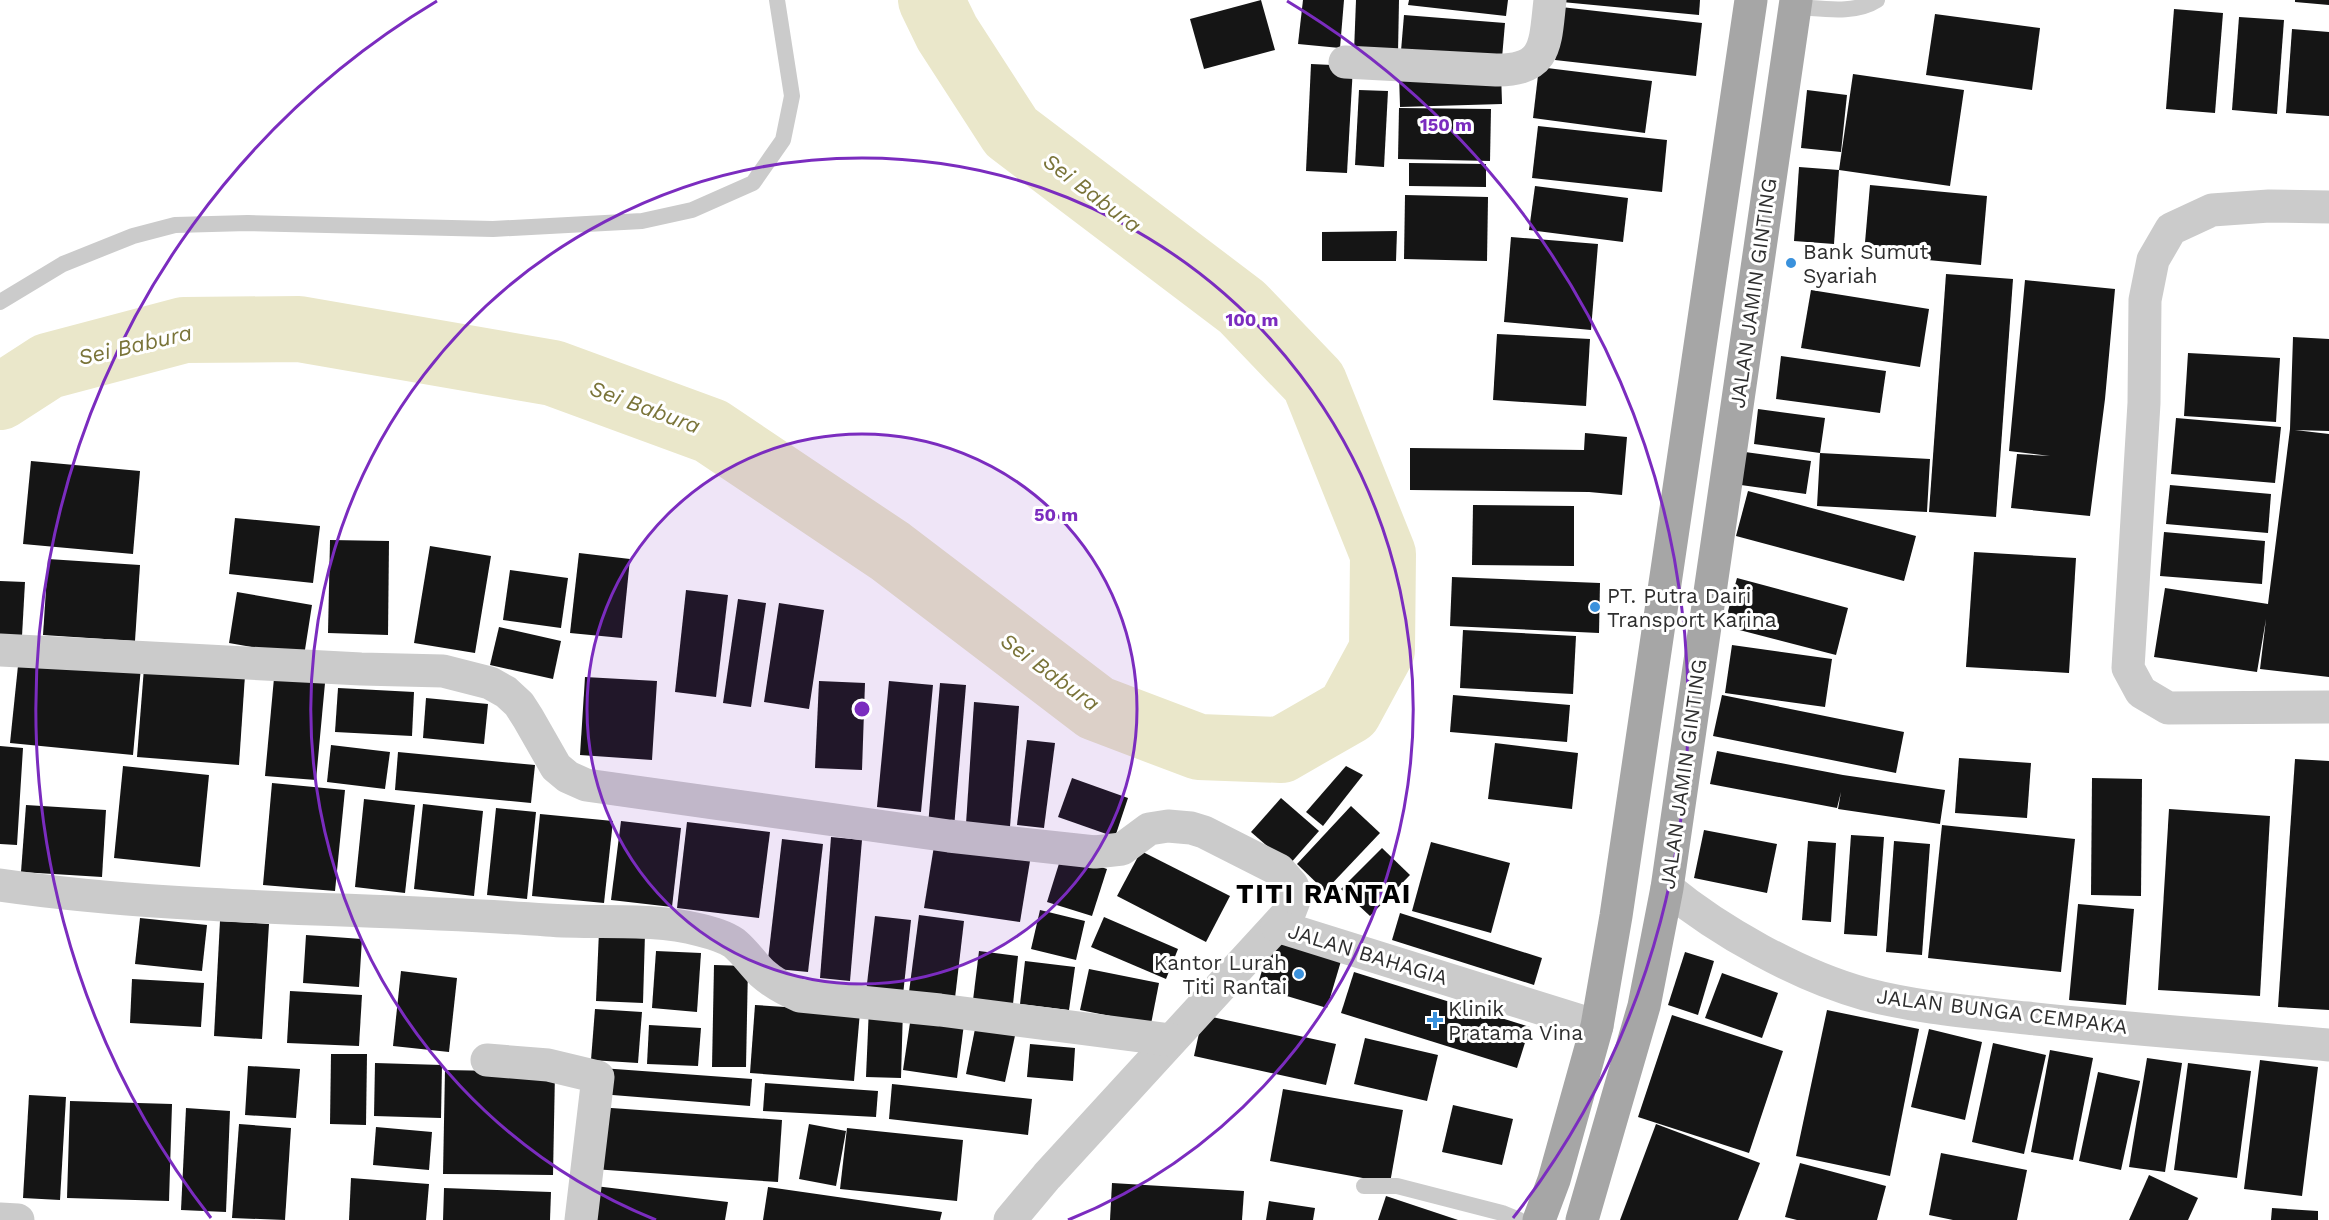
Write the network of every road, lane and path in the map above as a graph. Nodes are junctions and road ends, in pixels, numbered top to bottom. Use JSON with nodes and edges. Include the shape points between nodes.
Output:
{"nodes":[{"id":1,"x":777,"y":0,"type":"edge"},
{"id":2,"x":1550,"y":0,"type":"edge"},
{"id":3,"x":1751,"y":0,"type":"edge"},
{"id":4,"x":1877,"y":0,"type":"edge"},
{"id":5,"x":1795,"y":4,"type":"edge"},
{"id":6,"x":1345,"y":62,"type":"dead end"},
{"id":7,"x":2329,"y":207,"type":"edge"},
{"id":8,"x":0,"y":302,"type":"edge"},
{"id":9,"x":0,"y":650,"type":"edge"},
{"id":10,"x":2329,"y":707,"type":"edge"},
{"id":11,"x":0,"y":885,"type":"edge"},
{"id":12,"x":1667,"y":888,"type":"junction"},
{"id":13,"x":1277,"y":926,"type":"junction"},
{"id":14,"x":1597,"y":1026,"type":"junction"},
{"id":15,"x":1172,"y":1040,"type":"junction"},
{"id":16,"x":2329,"y":1045,"type":"edge"},
{"id":17,"x":487,"y":1060,"type":"dead end"},
{"id":18,"x":1364,"y":1186,"type":"dead end"},
{"id":19,"x":0,"y":1219,"type":"edge"},
{"id":20,"x":18,"y":1220,"type":"edge"},
{"id":21,"x":581,"y":1220,"type":"edge"},
{"id":22,"x":1010,"y":1220,"type":"edge"},
{"id":23,"x":1519,"y":1220,"type":"edge"},
{"id":24,"x":1539,"y":1220,"type":"edge"},
{"id":25,"x":1582,"y":1220,"type":"edge"}],
"edges":[{"from":1,"to":8,"type":"lane","via":[[792,96],[783,140],[753,183],[692,210],[642,221],[493,229],[175,225],[133,236],[63,264]]},
{"from":2,"to":6,"type":"street","via":[[1539,55],[1520,69]]},
{"from":3,"to":14,"type":"main road","name":"JALAN JAMIN GINTING"},
{"from":4,"to":5,"type":"lane","via":[[1851,9]]},
{"from":5,"to":12,"type":"main road","name":"JALAN JAMIN GINTING"},
{"from":7,"to":10,"type":"street","via":[[2212,210],[2171,229],[2153,260],[2145,300],[2144,403],[2128,668],[2141,692],[2168,708]]},
{"from":9,"to":13,"type":"street","via":[[443,671],[490,683],[506,692],[519,704],[556,767],[586,785],[949,836],[1095,852],[1122,849],[1149,829],[1191,828],[1279,870],[1292,885],[1295,898]]},
{"from":11,"to":15,"type":"street","via":[[75,896],[282,909],[452,913],[683,926],[734,943],[772,981],[800,996]]},
{"from":12,"to":16,"type":"street","name":"JALAN BUNGA CEMPAKA","via":[[1690,907],[1776,958],[1864,994],[1988,1014]]},
{"from":12,"to":25,"type":"main road","name":"JALAN JAMIN GINTING","via":[[1644,1006]]},
{"from":13,"to":14,"type":"street","name":"JALAN BAHAGIA"},
{"from":13,"to":15,"type":"street","name":"JALAN BAHAGIA"},
{"from":14,"to":24,"type":"main road","name":"JALAN JAMIN GINTING"},
{"from":15,"to":22,"type":"street","name":"JALAN BAHAGIA"},
{"from":17,"to":21,"type":"street","via":[[548,1065],[598,1077]]},
{"from":18,"to":23,"type":"lane","via":[[1397,1186]]},
{"from":19,"to":20,"type":"street"}]}
